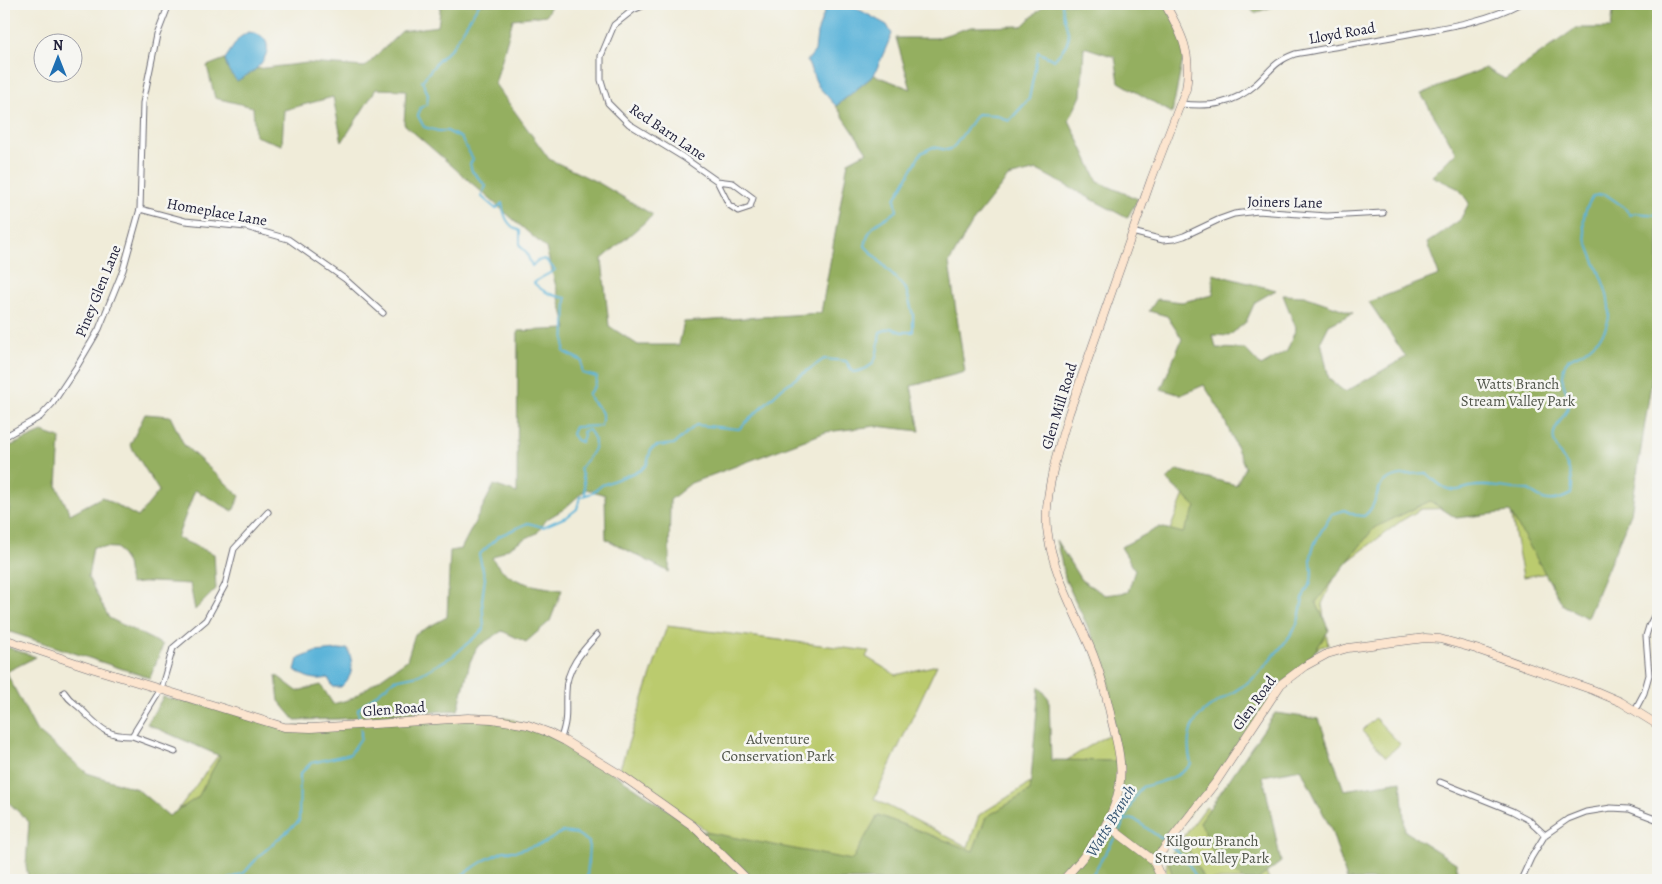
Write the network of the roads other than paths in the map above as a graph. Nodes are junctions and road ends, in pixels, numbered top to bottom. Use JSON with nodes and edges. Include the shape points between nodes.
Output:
{"nodes":[{"id":1,"x":169,"y":4,"type":"edge"},
{"id":2,"x":647,"y":4,"type":"edge"},
{"id":3,"x":1165,"y":4,"type":"edge"},
{"id":4,"x":1519,"y":4,"type":"edge"},
{"id":5,"x":1181,"y":104,"type":"junction"},
{"id":6,"x":717,"y":181,"type":"junction"},
{"id":7,"x":140,"y":209,"type":"junction"},
{"id":8,"x":1383,"y":213,"type":"dead end"},
{"id":9,"x":1132,"y":232,"type":"junction"},
{"id":10,"x":383,"y":313,"type":"dead end"},
{"id":11,"x":4,"y":437,"type":"edge"},
{"id":12,"x":268,"y":512,"type":"dead end"},
{"id":13,"x":1658,"y":608,"type":"edge"},
{"id":14,"x":597,"y":635,"type":"dead end"},
{"id":15,"x":4,"y":639,"type":"edge"},
{"id":16,"x":160,"y":689,"type":"junction"},
{"id":17,"x":64,"y":692,"type":"dead end"},
{"id":18,"x":1635,"y":710,"type":"junction"},
{"id":19,"x":1658,"y":725,"type":"edge"},
{"id":20,"x":132,"y":736,"type":"junction"},
{"id":21,"x":561,"y":738,"type":"junction"},
{"id":22,"x":175,"y":752,"type":"dead end"},
{"id":23,"x":1440,"y":782,"type":"dead end"},
{"id":24,"x":1658,"y":820,"type":"edge"},
{"id":25,"x":1110,"y":827,"type":"junction"},
{"id":26,"x":1545,"y":835,"type":"junction"},
{"id":27,"x":1154,"y":860,"type":"junction"},
{"id":28,"x":748,"y":880,"type":"edge"},
{"id":29,"x":1063,"y":880,"type":"edge"},
{"id":30,"x":1162,"y":880,"type":"edge"},
{"id":31,"x":1521,"y":880,"type":"edge"}],
"edges":[{"from":1,"to":7,"type":"street","name":"Piney Glen Lane","via":[[157,35],[143,103]]},
{"from":2,"to":6,"type":"street","name":"Red Barn Lane","via":[[614,25],[601,56],[601,80],[608,104],[628,124]]},
{"from":3,"to":5,"type":"main road","name":"Glen Mill Road","via":[[1181,32],[1188,57],[1188,74]]},
{"from":4,"to":5,"type":"street","name":"Lloyd Road","via":[[1451,26],[1295,54],[1275,64],[1256,85],[1237,98],[1203,106]]},
{"from":5,"to":9,"type":"main road","name":"Glen Mill Road"},
{"from":6,"to":6,"type":"street","name":"Red Barn Lane","via":[[733,183],[753,198],[750,207],[738,211],[729,205]]},
{"from":7,"to":10,"type":"street","name":"Homeplace Lane","via":[[185,221],[246,227],[288,239],[345,279]]},
{"from":7,"to":11,"type":"street","name":"Piney Glen Lane","via":[[120,278],[99,329],[76,368],[40,417]]},
{"from":8,"to":9,"type":"street","name":"Joiners Lane","via":[[1327,216],[1258,211],[1234,214],[1174,239],[1163,240]]},
{"from":9,"to":25,"type":"main road","name":"Glen Mill Road","via":[[1069,413],[1050,491],[1047,518],[1058,574],[1102,676],[1120,761],[1118,796]]},
{"from":12,"to":16,"type":"street","via":[[234,550],[225,586],[206,620],[173,648]]},
{"from":13,"to":18,"type":"street","via":[[1646,636],[1649,676]]},
{"from":14,"to":21,"type":"street","via":[[571,668],[566,690],[566,722]]},
{"from":15,"to":16,"type":"main road","name":"Glen Road"},
{"from":16,"to":20,"type":"street"},
{"from":16,"to":21,"type":"main road","name":"Glen Road","via":[[284,727],[484,718],[528,725]]},
{"from":17,"to":20,"type":"street","via":[[70,702],[104,730],[117,736]]},
{"from":18,"to":19,"type":"main road","name":"Glen Road"},
{"from":18,"to":27,"type":"main road","name":"Glen Road","via":[[1593,690],[1440,639],[1348,648],[1327,654],[1281,684],[1216,782]]},
{"from":20,"to":22,"type":"street"},
{"from":21,"to":28,"type":"main road","name":"Glen Road","via":[[693,826]]},
{"from":23,"to":26,"type":"street","via":[[1512,811],[1529,820]]},
{"from":24,"to":26,"type":"street","via":[[1629,809],[1611,808],[1577,815]]},
{"from":25,"to":27,"type":"main road"},
{"from":25,"to":29,"type":"main road"},
{"from":26,"to":31,"type":"street"},
{"from":27,"to":30,"type":"main road"}]}
